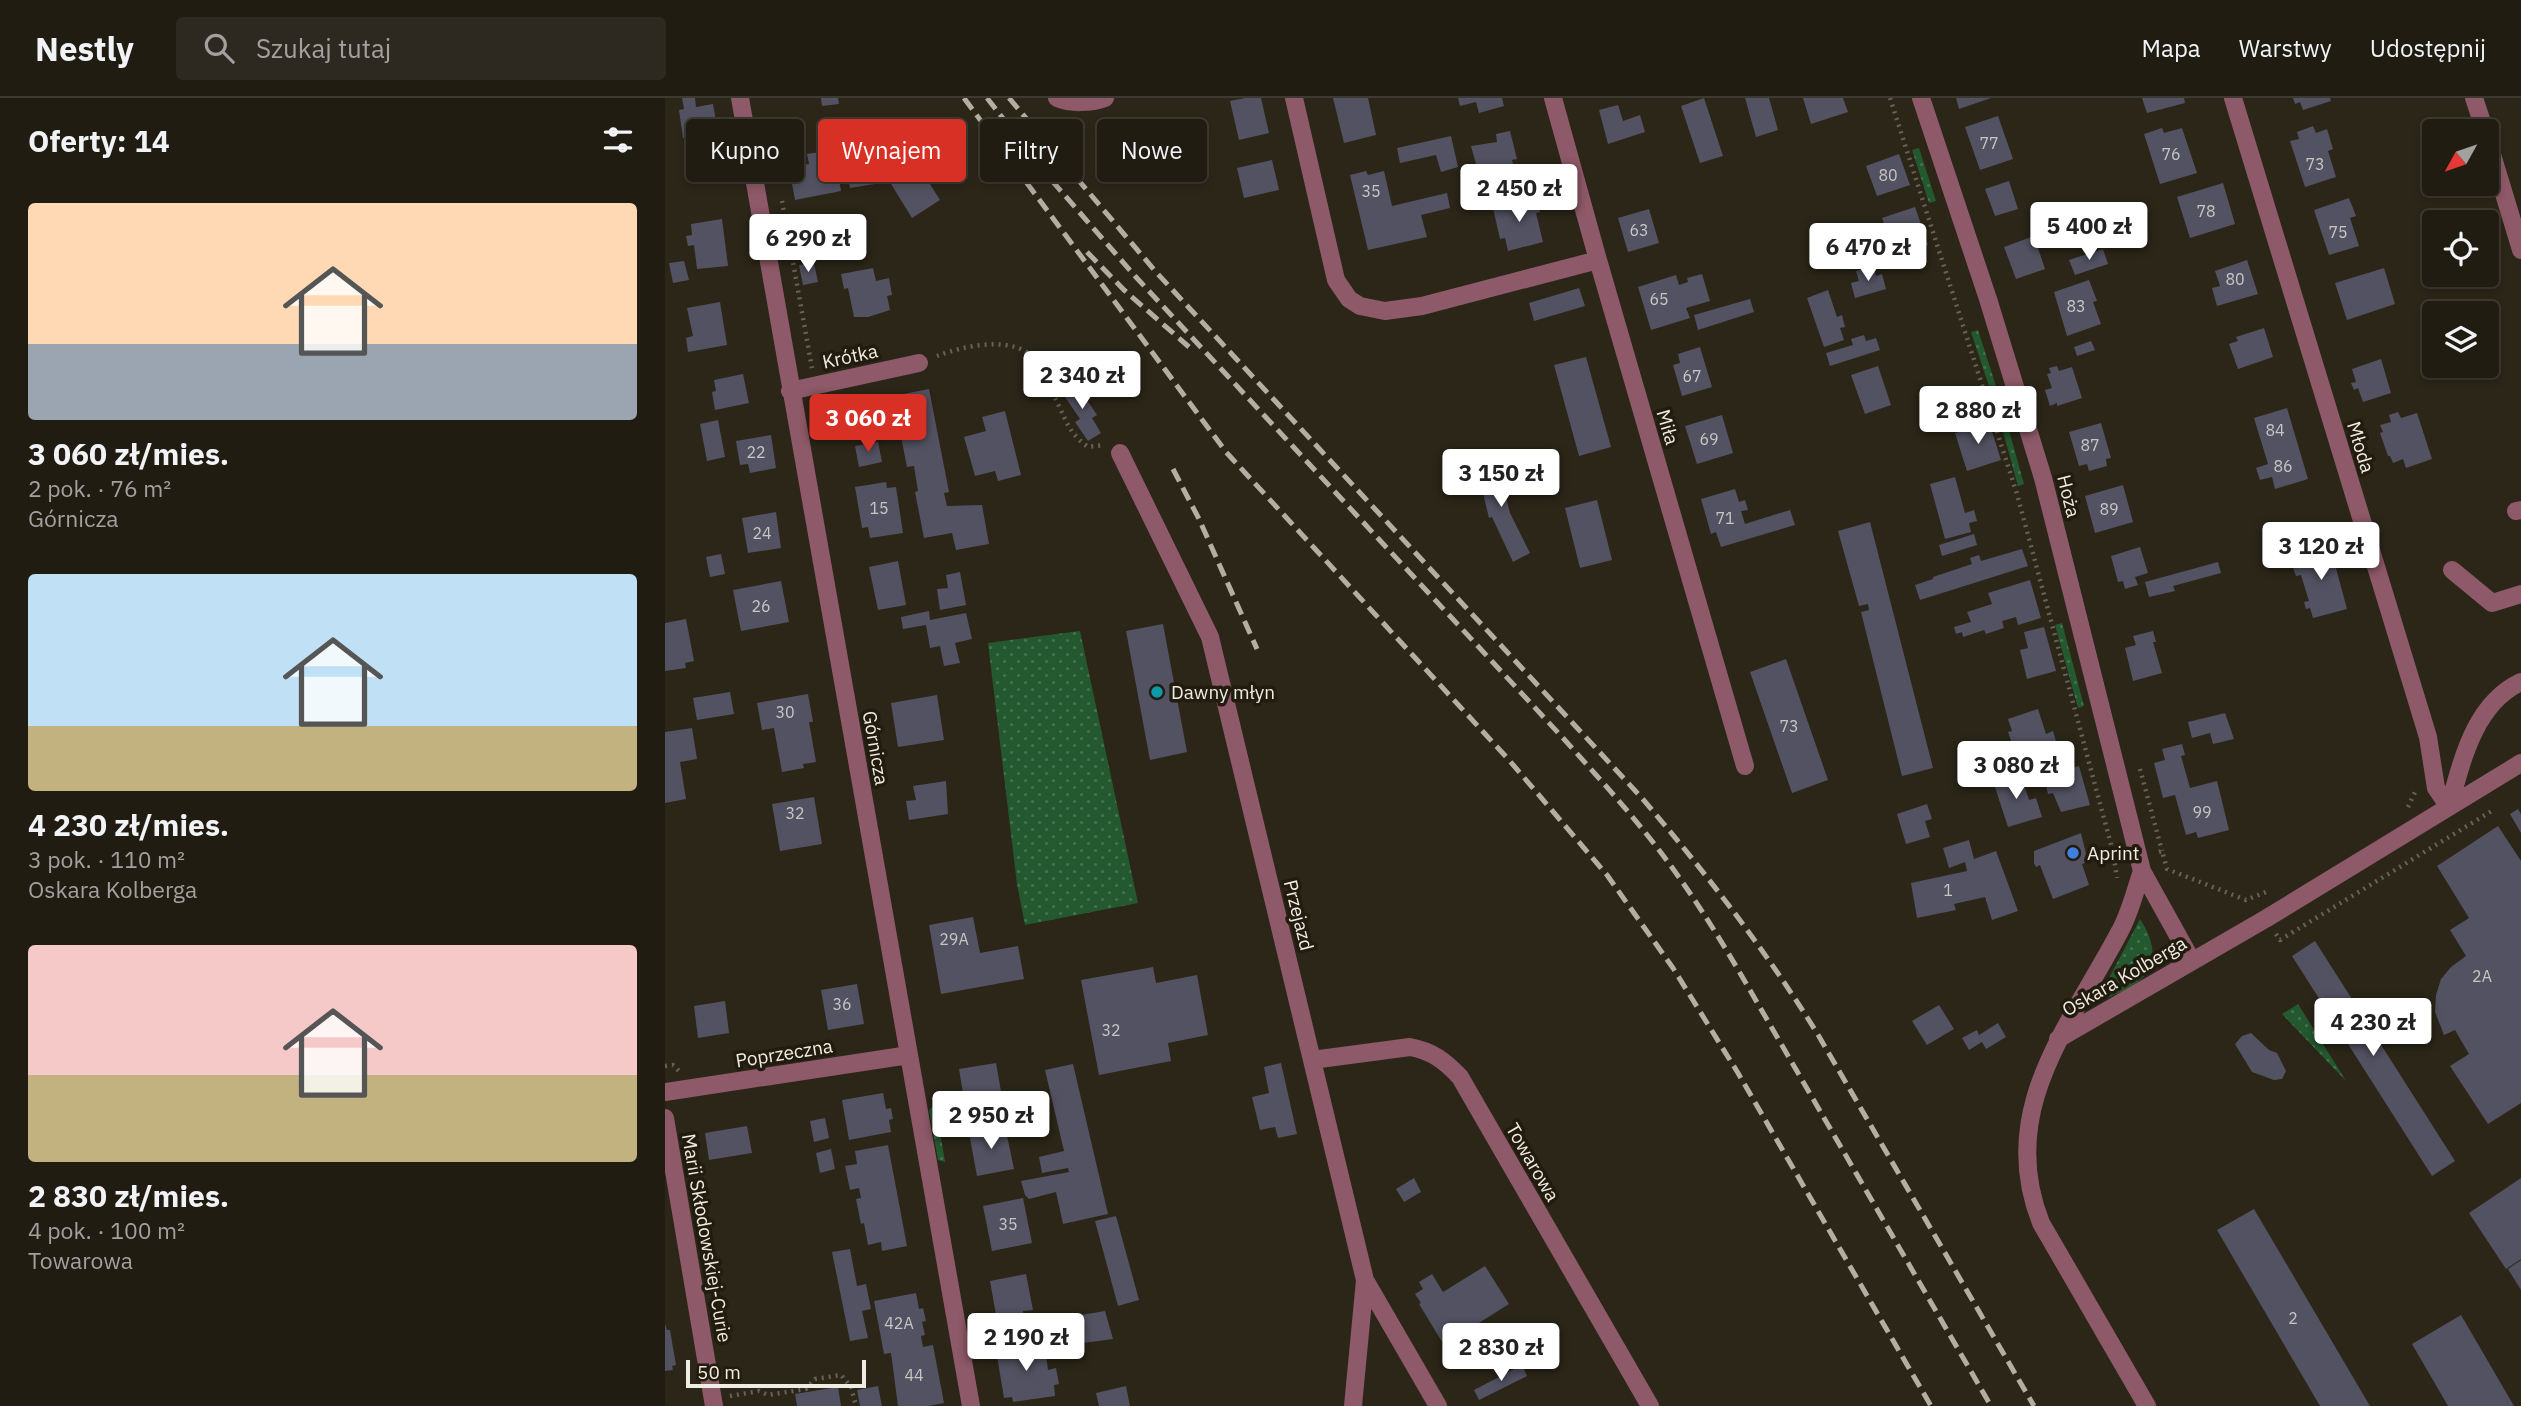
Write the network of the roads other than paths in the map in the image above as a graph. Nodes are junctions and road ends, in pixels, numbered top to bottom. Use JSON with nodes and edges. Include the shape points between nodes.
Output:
{"nodes":[{"id":1,"x":740,"y":98,"type":"edge"},
{"id":2,"x":1057,"y":98,"type":"edge"},
{"id":3,"x":1105,"y":98,"type":"edge"},
{"id":4,"x":1294,"y":98,"type":"edge"},
{"id":5,"x":1553,"y":98,"type":"edge"},
{"id":6,"x":1921,"y":98,"type":"edge"},
{"id":7,"x":2233,"y":98,"type":"edge"},
{"id":8,"x":2475,"y":98,"type":"edge"},
{"id":9,"x":2481,"y":119,"type":"edge"},
{"id":10,"x":2499,"y":178,"type":"edge"},
{"id":11,"x":2521,"y":250,"type":"edge"},
{"id":12,"x":1598,"y":260,"type":"junction"},
{"id":13,"x":919,"y":363,"type":"road end"},
{"id":14,"x":790,"y":391,"type":"junction"},
{"id":15,"x":1120,"y":453,"type":"road end"},
{"id":16,"x":2452,"y":570,"type":"dead end"},
{"id":17,"x":2521,"y":594,"type":"edge"},
{"id":18,"x":2521,"y":682,"type":"edge"},
{"id":19,"x":2521,"y":763,"type":"edge"},
{"id":20,"x":1745,"y":766,"type":"dead end"},
{"id":21,"x":2449,"y":807,"type":"junction"},
{"id":22,"x":2142,"y":871,"type":"junction"},
{"id":23,"x":2192,"y":961,"type":"junction"},
{"id":24,"x":2058,"y":1038,"type":"junction"},
{"id":25,"x":909,"y":1055,"type":"junction"},
{"id":26,"x":1312,"y":1060,"type":"junction"},
{"id":27,"x":665,"y":1092,"type":"edge"},
{"id":28,"x":665,"y":1118,"type":"edge"},
{"id":29,"x":1365,"y":1280,"type":"junction"},
{"id":30,"x":714,"y":1406,"type":"edge"},
{"id":31,"x":971,"y":1406,"type":"edge"},
{"id":32,"x":1353,"y":1406,"type":"edge"},
{"id":33,"x":1438,"y":1406,"type":"edge"},
{"id":34,"x":1650,"y":1406,"type":"edge"},
{"id":35,"x":2147,"y":1406,"type":"edge"}],
"edges":[{"from":1,"to":14,"type":"street","name":"Górnicza"},
{"from":2,"to":3,"type":"street","via":[[1066,102]]},
{"from":4,"to":12,"type":"street","via":[[1336,279],[1349,299],[1360,306],[1385,312],[1422,306]]},
{"from":5,"to":12,"type":"street","name":"Miła"},
{"from":6,"to":22,"type":"street","name":"Hoża","via":[[2043,478]]},
{"from":7,"to":21,"type":"street","name":"Młoda","via":[[2428,737],[2436,788]]},
{"from":8,"to":9,"type":"street"},
{"from":10,"to":11,"type":"street"},
{"from":12,"to":20,"type":"street","name":"Miła"},
{"from":13,"to":14,"type":"street","name":"Krótka"},
{"from":14,"to":25,"type":"street","name":"Górnicza"},
{"from":15,"to":26,"type":"street","name":"Przejazd","via":[[1210,637]]},
{"from":16,"to":17,"type":"street","via":[[2492,603]]},
{"from":18,"to":21,"type":"street","via":[[2495,700],[2474,731]]},
{"from":19,"to":21,"type":"street","name":"Oskara Kolberga"},
{"from":21,"to":23,"type":"street","name":"Oskara Kolberga"},
{"from":22,"to":23,"type":"street","name":"Hoża"},
{"from":22,"to":24,"type":"street","via":[[2122,929]]},
{"from":23,"to":24,"type":"street","name":"Oskara Kolberga"},
{"from":24,"to":35,"type":"street","name":"Oskara Kolberga","via":[[2042,1073],[2029,1125],[2033,1203]]},
{"from":25,"to":27,"type":"street","name":"Poprzeczna"},
{"from":25,"to":31,"type":"street","name":"Górnicza"},
{"from":26,"to":29,"type":"street","name":"Przejazd"},
{"from":26,"to":34,"type":"street","name":"Towarowa","via":[[1410,1047],[1425,1049],[1460,1077]]},
{"from":28,"to":30,"type":"street","name":"Marii Skłodowskiej-Curie"},
{"from":29,"to":32,"type":"street","name":"Przejazd"},
{"from":29,"to":33,"type":"street"}]}
